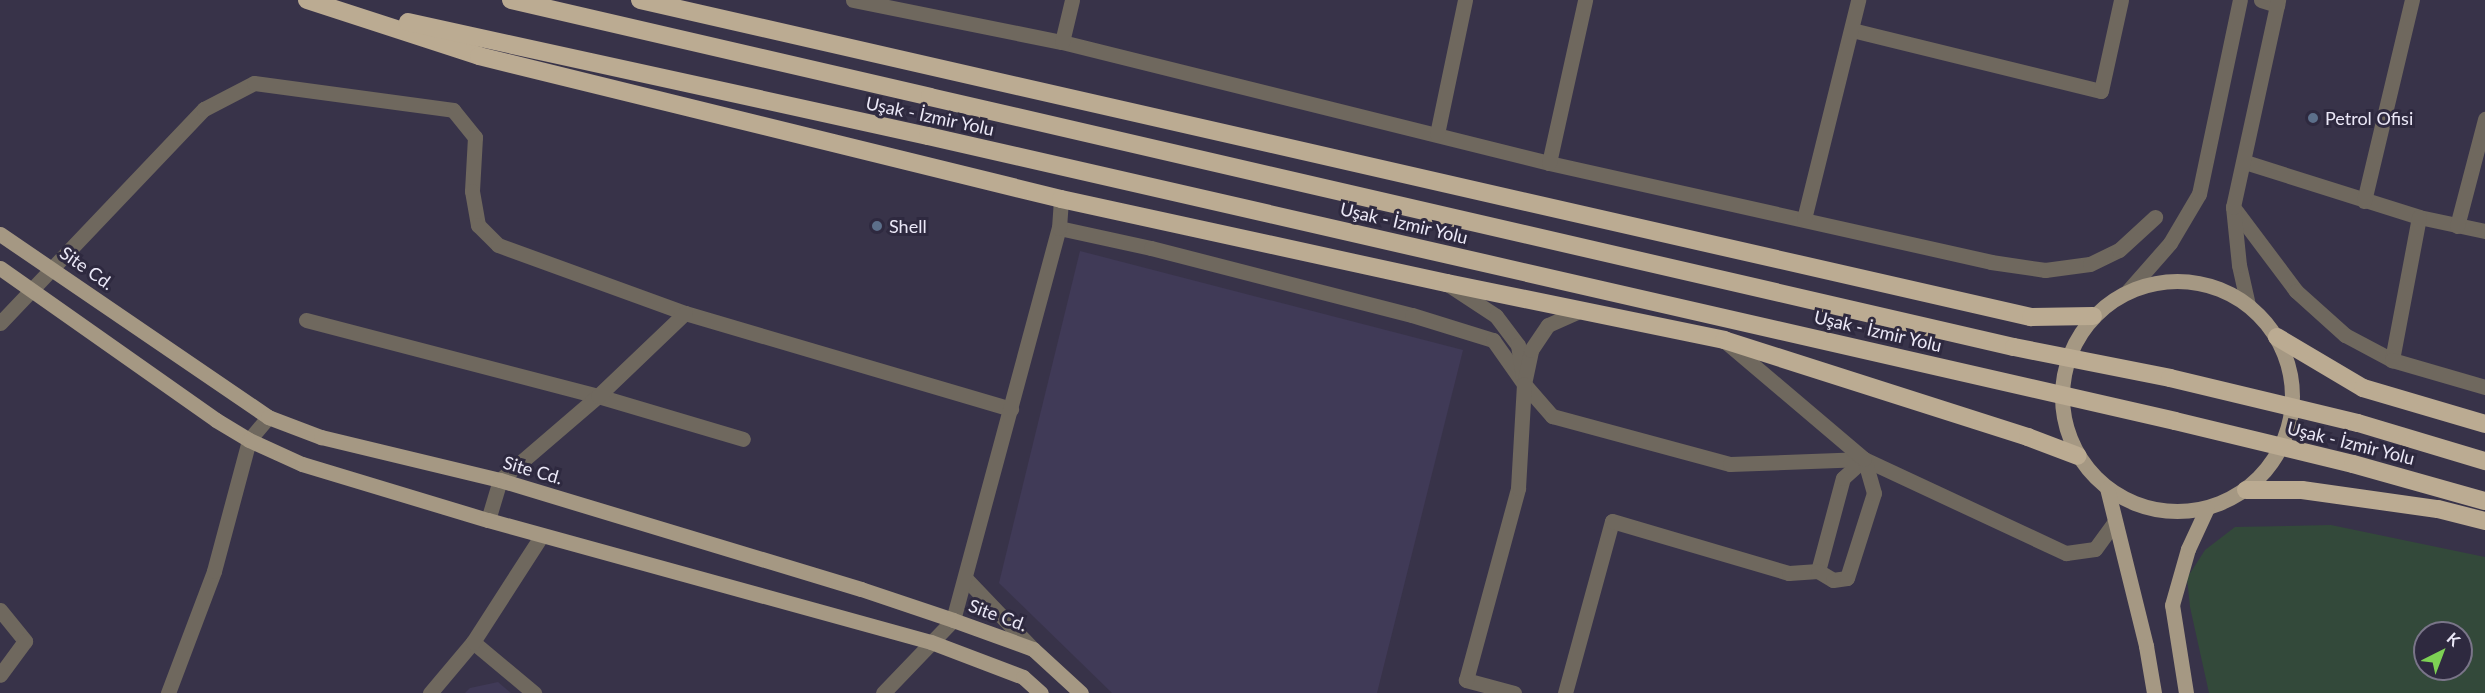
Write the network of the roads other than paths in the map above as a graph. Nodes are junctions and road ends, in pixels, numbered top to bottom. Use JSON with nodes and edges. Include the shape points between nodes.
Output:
{"nodes":[{"id":1,"x":308,"y":0,"type":"edge"},
{"id":2,"x":511,"y":0,"type":"edge"},
{"id":3,"x":640,"y":0,"type":"edge"},
{"id":4,"x":853,"y":0,"type":"edge"},
{"id":5,"x":1072,"y":0,"type":"edge"},
{"id":6,"x":1465,"y":0,"type":"edge"},
{"id":7,"x":1586,"y":0,"type":"edge"},
{"id":8,"x":1858,"y":0,"type":"edge"},
{"id":9,"x":2121,"y":0,"type":"edge"},
{"id":10,"x":2240,"y":0,"type":"edge"},
{"id":11,"x":2262,"y":0,"type":"edge"},
{"id":12,"x":2412,"y":0,"type":"edge"},
{"id":13,"x":2277,"y":2,"type":"edge"},
{"id":14,"x":1852,"y":30,"type":"junction"},
{"id":15,"x":1062,"y":42,"type":"junction"},
{"id":16,"x":2485,"y":119,"type":"edge"},
{"id":17,"x":1437,"y":134,"type":"junction"},
{"id":18,"x":2245,"y":162,"type":"junction"},
{"id":19,"x":1549,"y":163,"type":"junction"},
{"id":20,"x":1061,"y":198,"type":"junction"},
{"id":21,"x":2364,"y":201,"type":"junction"},
{"id":22,"x":2234,"y":207,"type":"junction"},
{"id":23,"x":2155,"y":217,"type":"dead end"},
{"id":24,"x":2419,"y":217,"type":"junction"},
{"id":25,"x":1804,"y":219,"type":"junction"},
{"id":26,"x":2457,"y":226,"type":"junction"},
{"id":27,"x":1059,"y":228,"type":"junction"},
{"id":28,"x":2485,"y":231,"type":"edge"},
{"id":29,"x":0,"y":234,"type":"edge"},
{"id":30,"x":0,"y":268,"type":"edge"},
{"id":31,"x":53,"y":268,"type":"junction"},
{"id":32,"x":1447,"y":283,"type":"junction"},
{"id":33,"x":32,"y":290,"type":"junction"},
{"id":34,"x":2127,"y":292,"type":"junction"},
{"id":35,"x":2248,"y":305,"type":"junction"},
{"id":36,"x":1580,"y":311,"type":"junction"},
{"id":37,"x":685,"y":313,"type":"junction"},
{"id":38,"x":2093,"y":316,"type":"junction"},
{"id":39,"x":306,"y":320,"type":"dead end"},
{"id":40,"x":0,"y":323,"type":"edge"},
{"id":41,"x":2277,"y":337,"type":"junction"},
{"id":42,"x":1724,"y":340,"type":"junction"},
{"id":43,"x":2392,"y":360,"type":"junction"},
{"id":44,"x":1524,"y":384,"type":"junction"},
{"id":45,"x":2485,"y":387,"type":"edge"},
{"id":46,"x":598,"y":396,"type":"junction"},
{"id":47,"x":1011,"y":409,"type":"junction"},
{"id":48,"x":268,"y":417,"type":"junction"},
{"id":49,"x":2485,"y":424,"type":"edge"},
{"id":50,"x":742,"y":439,"type":"dead end"},
{"id":51,"x":249,"y":440,"type":"junction"},
{"id":52,"x":2078,"y":456,"type":"junction"},
{"id":53,"x":1864,"y":459,"type":"junction"},
{"id":54,"x":2485,"y":461,"type":"edge"},
{"id":55,"x":500,"y":480,"type":"junction"},
{"id":56,"x":2107,"y":488,"type":"junction"},
{"id":57,"x":2246,"y":490,"type":"junction"},
{"id":58,"x":2485,"y":501,"type":"edge"},
{"id":59,"x":2207,"y":508,"type":"junction"},
{"id":60,"x":488,"y":520,"type":"junction"},
{"id":61,"x":2485,"y":521,"type":"edge"},
{"id":62,"x":2114,"y":523,"type":"junction"},
{"id":63,"x":542,"y":535,"type":"junction"},
{"id":64,"x":1818,"y":571,"type":"junction"},
{"id":65,"x":966,"y":579,"type":"junction"},
{"id":66,"x":0,"y":610,"type":"edge"},
{"id":67,"x":953,"y":620,"type":"junction"},
{"id":68,"x":474,"y":642,"type":"junction"},
{"id":69,"x":931,"y":642,"type":"junction"},
{"id":70,"x":1033,"y":649,"type":"junction"},
{"id":71,"x":0,"y":675,"type":"edge"},
{"id":72,"x":171,"y":692,"type":"edge"},
{"id":73,"x":430,"y":693,"type":"edge"},
{"id":74,"x":534,"y":693,"type":"edge"},
{"id":75,"x":883,"y":693,"type":"edge"},
{"id":76,"x":1041,"y":693,"type":"edge"},
{"id":77,"x":1081,"y":693,"type":"edge"},
{"id":78,"x":1514,"y":693,"type":"edge"},
{"id":79,"x":1565,"y":693,"type":"edge"},
{"id":80,"x":2154,"y":693,"type":"edge"},
{"id":81,"x":2186,"y":693,"type":"edge"}],
"edges":[{"from":1,"to":20,"type":"highway","via":[[479,56]]},
{"from":1,"to":58,"type":"highway","name":"Uşak - İzmir Yolu","bridge":true,"via":[[928,136],[2175,421],[2354,464]]},
{"from":2,"to":54,"type":"highway","name":"Uşak - İzmir Yolu","bridge":true,"via":[[2014,347],[2170,378],[2358,423]]},
{"from":3,"to":38,"type":"highway","via":[[2031,317]]},
{"from":4,"to":15,"type":"street"},
{"from":5,"to":15,"type":"street"},
{"from":6,"to":17,"type":"street"},
{"from":7,"to":19,"type":"street"},
{"from":8,"to":14,"type":"street"},
{"from":9,"to":14,"type":"street","via":[[2101,91]]},
{"from":10,"to":34,"type":"street","via":[[2199,194],[2170,243]]},
{"from":11,"to":13,"type":"street"},
{"from":12,"to":21,"type":"street"},
{"from":13,"to":18,"type":"street"},
{"from":14,"to":25,"type":"street"},
{"from":15,"to":17,"type":"street"},
{"from":16,"to":26,"type":"street"},
{"from":17,"to":19,"type":"street"},
{"from":18,"to":21,"type":"street"},
{"from":18,"to":22,"type":"street"},
{"from":19,"to":25,"type":"street"},
{"from":20,"to":27,"type":"street"},
{"from":20,"to":32,"type":"highway"},
{"from":21,"to":24,"type":"street"},
{"from":22,"to":35,"type":"street","via":[[2239,265]]},
{"from":22,"to":43,"type":"street","via":[[2296,291],[2345,335]]},
{"from":23,"to":25,"type":"street","via":[[2119,250],[2090,264],[2044,270],[1991,262]]},
{"from":24,"to":26,"type":"street"},
{"from":24,"to":43,"type":"street"},
{"from":26,"to":28,"type":"street"},
{"from":27,"to":44,"type":"street","via":[[1401,312],[1493,340]]},
{"from":27,"to":47,"type":"street"},
{"from":29,"to":31,"type":"main road","name":"Site Cd."},
{"from":30,"to":33,"type":"main road"},
{"from":31,"to":33,"type":"street"},
{"from":31,"to":37,"type":"street","via":[[204,109],[254,83],[453,110],[475,137],[472,190],[478,225],[498,246]]},
{"from":31,"to":48,"type":"main road","name":"Site Cd."},
{"from":32,"to":36,"type":"highway"},
{"from":32,"to":44,"type":"street","via":[[1496,316],[1518,345]]},
{"from":33,"to":40,"type":"street"},
{"from":33,"to":51,"type":"main road"},
{"from":34,"to":35,"type":"main road","via":[[2168,281],[2211,285]]},
{"from":34,"to":38,"type":"main road"},
{"from":35,"to":41,"type":"main road"},
{"from":36,"to":42,"type":"highway"},
{"from":36,"to":44,"type":"street","via":[[1548,325],[1531,350]]},
{"from":37,"to":46,"type":"street"},
{"from":37,"to":47,"type":"street"},
{"from":38,"to":52,"type":"main road","via":[[2072,348],[2062,383],[2064,421]]},
{"from":39,"to":46,"type":"street"},
{"from":41,"to":49,"type":"highway","via":[[2362,388]]},
{"from":41,"to":57,"type":"main road","via":[[2292,377],[2291,420],[2275,459]]},
{"from":42,"to":52,"type":"highway"},
{"from":42,"to":53,"type":"street"},
{"from":43,"to":45,"type":"street"},
{"from":44,"to":53,"type":"street","via":[[1552,416],[1730,464]]},
{"from":44,"to":78,"type":"street","via":[[1518,488],[1466,680]]},
{"from":46,"to":50,"type":"street"},
{"from":46,"to":55,"type":"street"},
{"from":47,"to":65,"type":"street"},
{"from":48,"to":51,"type":"street"},
{"from":48,"to":55,"type":"main road","name":"Site Cd.","via":[[321,436]]},
{"from":51,"to":60,"type":"main road","via":[[302,464]]},
{"from":51,"to":72,"type":"street","via":[[214,572]]},
{"from":52,"to":56,"type":"main road"},
{"from":53,"to":62,"type":"street","via":[[2066,553],[2095,549]]},
{"from":53,"to":64,"type":"street","via":[[1844,478]]},
{"from":53,"to":64,"type":"street","via":[[1874,493],[1847,578],[1833,580]]},
{"from":55,"to":60,"type":"street"},
{"from":55,"to":67,"type":"main road","name":"Site Cd."},
{"from":56,"to":59,"type":"main road","via":[[2137,505],[2172,512]]},
{"from":56,"to":62,"type":"main road"},
{"from":57,"to":59,"type":"main road"},
{"from":57,"to":61,"type":"highway","via":[[2313,492],[2438,509]]},
{"from":59,"to":81,"type":"main road","via":[[2188,549],[2172,605]]},
{"from":60,"to":63,"type":"main road"},
{"from":62,"to":80,"type":"main road"},
{"from":63,"to":68,"type":"street"},
{"from":63,"to":69,"type":"main road"},
{"from":64,"to":79,"type":"street","via":[[1788,573],[1612,521]]},
{"from":65,"to":67,"type":"street"},
{"from":65,"to":70,"type":"street"},
{"from":66,"to":71,"type":"street","via":[[25,641]]},
{"from":67,"to":69,"type":"street"},
{"from":67,"to":70,"type":"main road","name":"Site Cd."},
{"from":68,"to":73,"type":"street"},
{"from":68,"to":74,"type":"street"},
{"from":69,"to":75,"type":"street"},
{"from":69,"to":76,"type":"main road","via":[[1023,677]]},
{"from":70,"to":77,"type":"main road","name":"Site Cd."}]}
